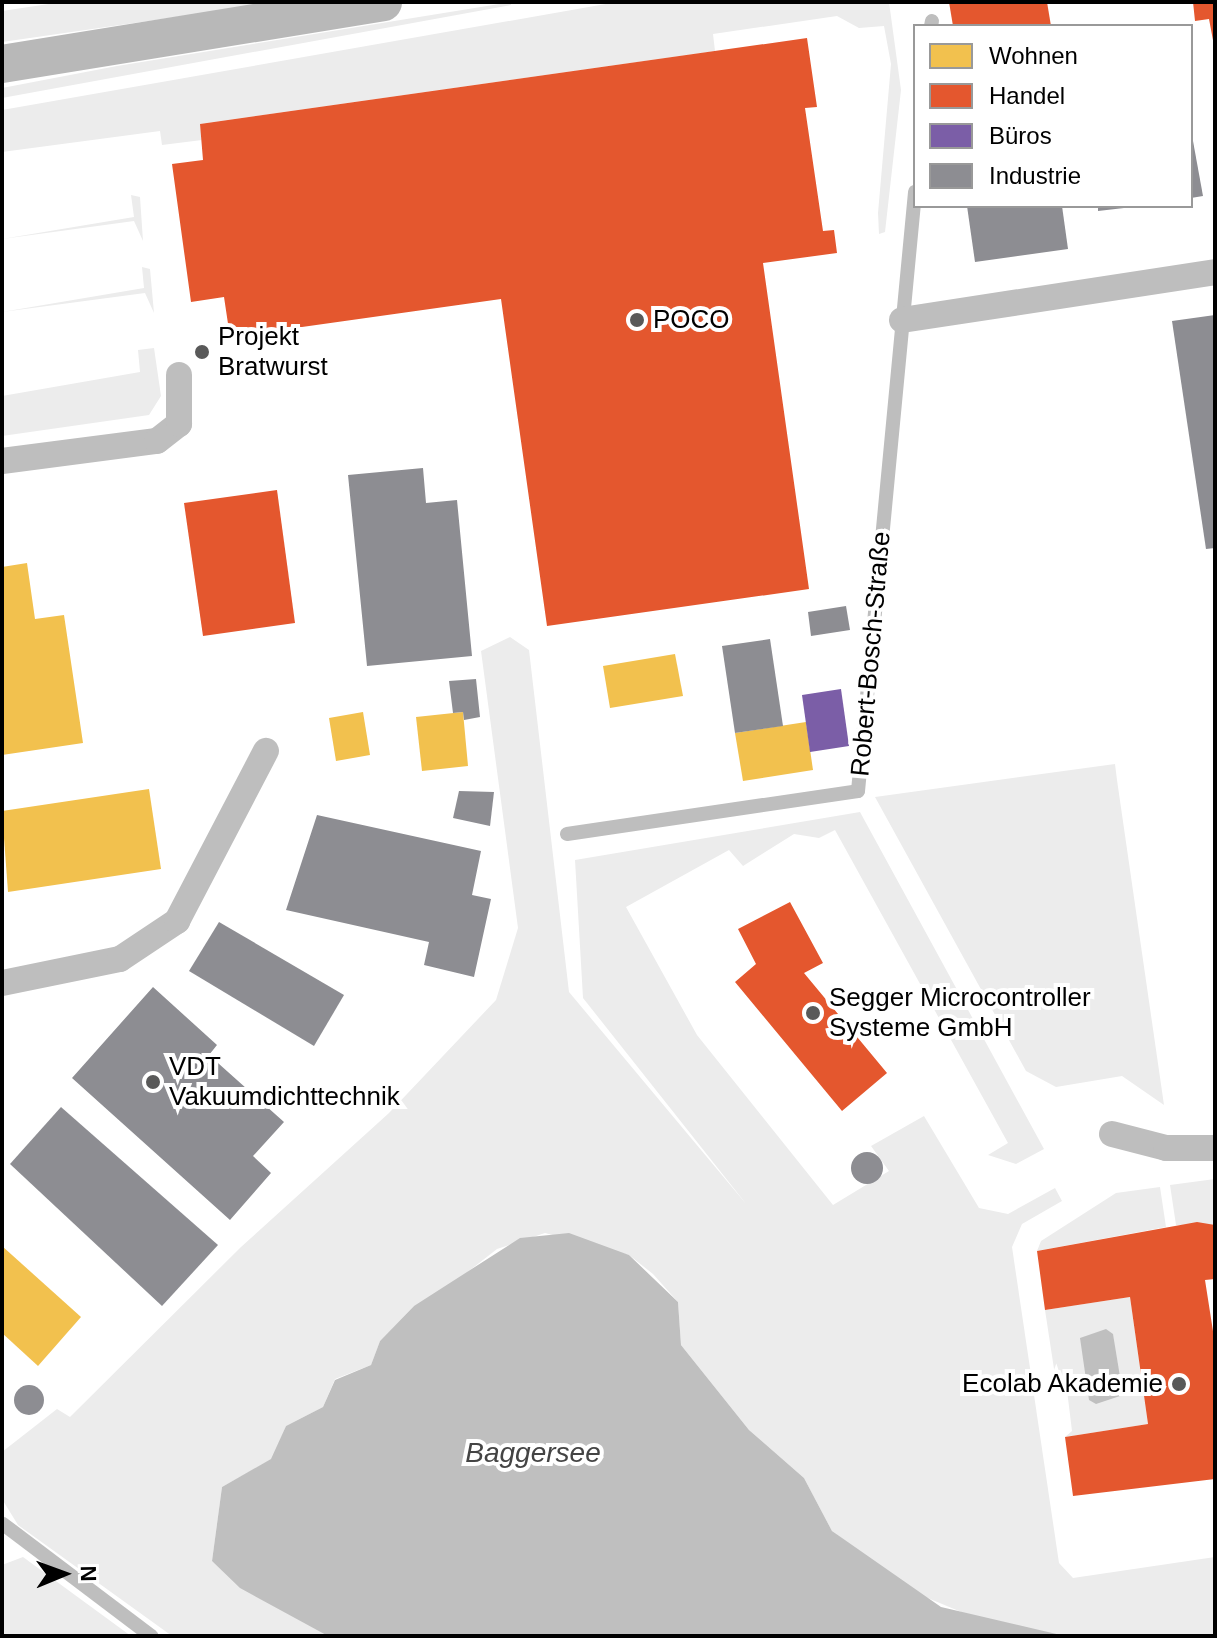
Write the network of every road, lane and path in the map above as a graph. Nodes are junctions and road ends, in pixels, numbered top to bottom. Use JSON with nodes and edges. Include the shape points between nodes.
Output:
{"nodes":[{"id":1,"x":383,"y":2,"type":"edge"},
{"id":2,"x":2,"y":64,"type":"edge"},
{"id":3,"x":913,"y":208,"type":"edge"},
{"id":4,"x":1215,"y":272,"type":"edge"},
{"id":5,"x":902,"y":320,"type":"junction"},
{"id":6,"x":179,"y":375,"type":"dead end"},
{"id":7,"x":2,"y":461,"type":"edge"},
{"id":8,"x":266,"y":751,"type":"dead end"},
{"id":9,"x":567,"y":834,"type":"dead end"},
{"id":10,"x":2,"y":983,"type":"edge"},
{"id":11,"x":1112,"y":1134,"type":"dead end"},
{"id":12,"x":1215,"y":1148,"type":"edge"},
{"id":13,"x":3,"y":1524,"type":"edge"},
{"id":14,"x":151,"y":1636,"type":"edge"}],
"edges":[{"from":1,"to":2,"type":"street"},
{"from":3,"to":5,"type":"lane","name":"Robert-Bosch-Straße"},
{"from":4,"to":5,"type":"street"},
{"from":5,"to":9,"type":"lane","name":"Robert-Bosch-Straße","via":[[858,791]]},
{"from":6,"to":7,"type":"street","via":[[179,424],[157,441]]},
{"from":8,"to":10,"type":"street","via":[[177,921],[120,959]]},
{"from":11,"to":12,"type":"street","via":[[1166,1148]]},
{"from":13,"to":14,"type":"lane"}]}
